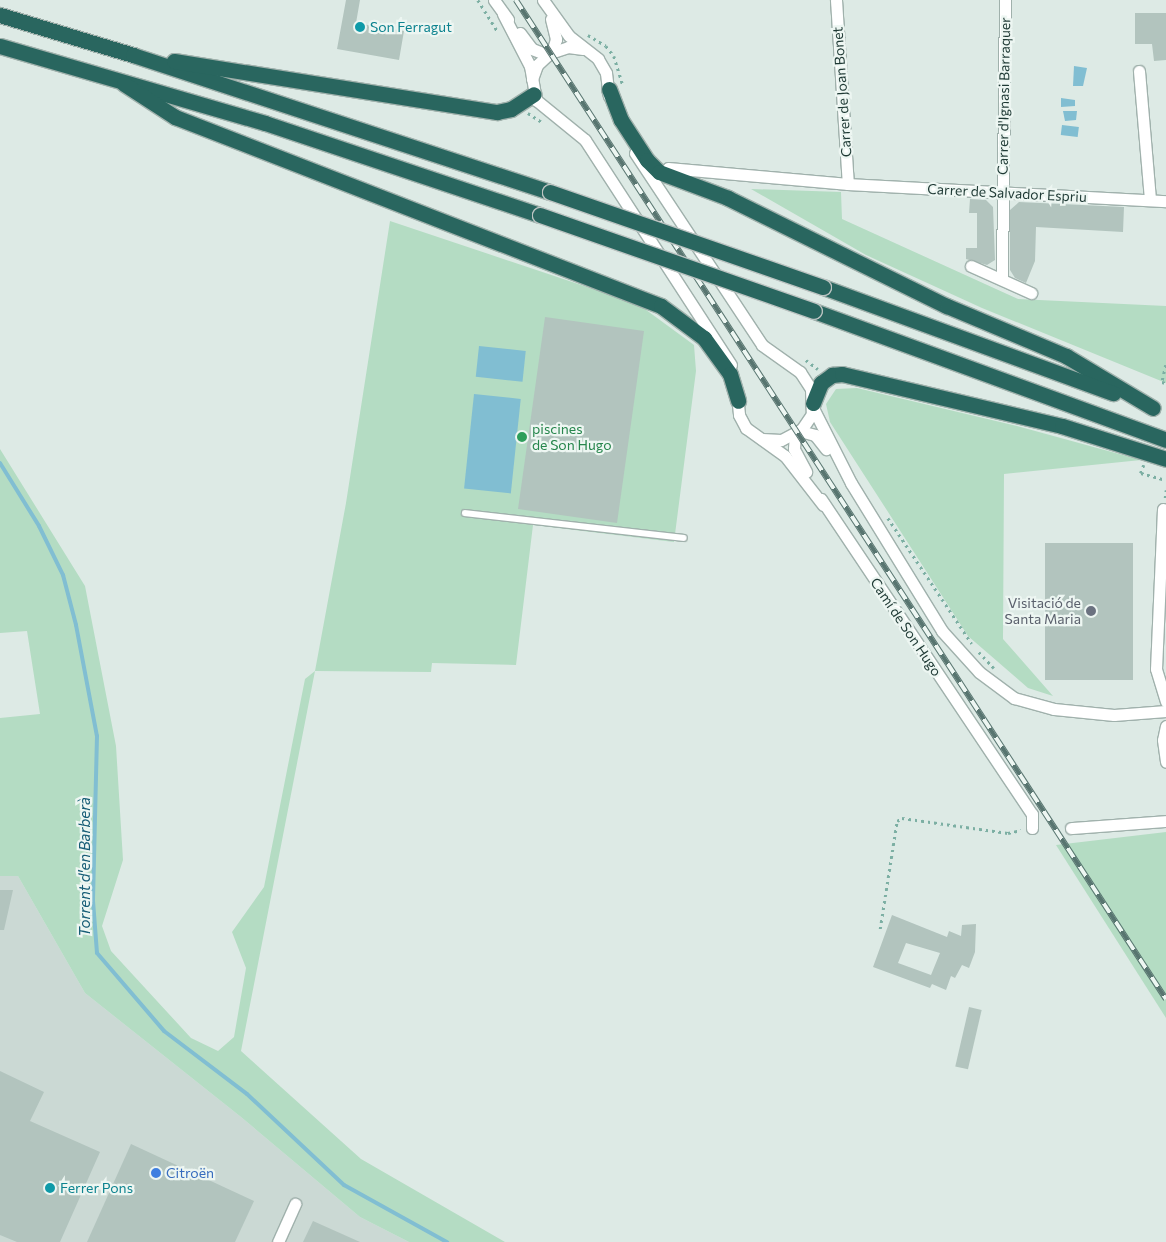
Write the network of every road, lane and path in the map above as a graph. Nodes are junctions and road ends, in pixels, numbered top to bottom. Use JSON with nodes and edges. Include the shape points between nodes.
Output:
{"nodes":[{"id":1,"x":494,"y":0,"type":"edge"},
{"id":2,"x":542,"y":0,"type":"edge"},
{"id":3,"x":836,"y":0,"type":"edge"},
{"id":4,"x":1005,"y":0,"type":"edge"},
{"id":5,"x":503,"y":14,"type":"junction"},
{"id":6,"x":0,"y":15,"type":"edge"},
{"id":7,"x":0,"y":46,"type":"edge"},
{"id":8,"x":550,"y":53,"type":"junction"},
{"id":9,"x":591,"y":53,"type":"junction"},
{"id":10,"x":133,"y":55,"type":"junction"},
{"id":11,"x":1139,"y":71,"type":"dead end"},
{"id":12,"x":124,"y":84,"type":"junction"},
{"id":13,"x":533,"y":88,"type":"junction"},
{"id":14,"x":609,"y":89,"type":"junction"},
{"id":15,"x":668,"y":168,"type":"dead end"},
{"id":16,"x":848,"y":184,"type":"junction"},
{"id":17,"x":1002,"y":192,"type":"junction"},
{"id":18,"x":1150,"y":200,"type":"junction"},
{"id":19,"x":1166,"y":201,"type":"edge"},
{"id":20,"x":970,"y":266,"type":"dead end"},
{"id":21,"x":1002,"y":280,"type":"junction"},
{"id":22,"x":1031,"y":293,"type":"dead end"},
{"id":23,"x":1166,"y":365,"type":"edge"},
{"id":24,"x":1166,"y":383,"type":"edge"},
{"id":25,"x":738,"y":400,"type":"junction"},
{"id":26,"x":813,"y":405,"type":"junction"},
{"id":27,"x":1160,"y":410,"type":"edge"},
{"id":28,"x":798,"y":433,"type":"junction"},
{"id":29,"x":758,"y":437,"type":"junction"},
{"id":30,"x":1166,"y":440,"type":"edge"},
{"id":31,"x":1166,"y":459,"type":"edge"},
{"id":32,"x":1152,"y":466,"type":"dead end"},
{"id":33,"x":1166,"y":480,"type":"edge"},
{"id":34,"x":851,"y":483,"type":"junction"},
{"id":35,"x":823,"y":504,"type":"junction"},
{"id":36,"x":1163,"y":509,"type":"dead end"},
{"id":37,"x":465,"y":513,"type":"dead end"},
{"id":38,"x":684,"y":538,"type":"dead end"},
{"id":39,"x":1166,"y":701,"type":"edge"},
{"id":40,"x":1166,"y":711,"type":"edge"},
{"id":41,"x":1166,"y":726,"type":"edge"},
{"id":42,"x":1166,"y":762,"type":"edge"},
{"id":43,"x":1166,"y":821,"type":"edge"},
{"id":44,"x":1032,"y":828,"type":"joint"},
{"id":45,"x":1071,"y":828,"type":"dead end"},
{"id":46,"x":880,"y":929,"type":"dead end"},
{"id":47,"x":295,"y":1204,"type":"dead end"},
{"id":48,"x":278,"y":1242,"type":"edge"}],
"edges":[{"from":1,"to":5,"type":"street"},
{"from":2,"to":8,"type":"street","via":[[555,30],[556,45]]},
{"from":2,"to":9,"type":"street","via":[[564,31]]},
{"from":3,"to":16,"type":"street","name":"Carrer de Joan Bonet"},
{"from":4,"to":17,"type":"street","name":"Carrer d'Ignasi Barraquer"},
{"from":5,"to":8,"type":"street","via":[[532,49]]},
{"from":5,"to":13,"type":"street","via":[[530,66]]},
{"from":6,"to":10,"type":"highway"},
{"from":7,"to":12,"type":"highway"},
{"from":8,"to":9,"type":"street","via":[[576,47]]},
{"from":8,"to":13,"type":"street","via":[[537,65]]},
{"from":9,"to":14,"type":"street","via":[[603,65]]},
{"from":10,"to":13,"type":"highway","via":[[498,112],[511,110]]},
{"from":10,"to":27,"type":"highway","bridge":true,"via":[[550,192],[824,287]]},
{"from":11,"to":18,"type":"street"},
{"from":12,"to":25,"type":"highway","via":[[175,117],[661,306],[704,338],[730,374]]},
{"from":12,"to":30,"type":"highway","bridge":true,"via":[[264,123],[540,215]]},
{"from":13,"to":25,"type":"street","via":[[545,110],[572,126],[586,140],[730,362],[736,378]]},
{"from":14,"to":26,"type":"street","via":[[617,126],[646,172],[762,345],[807,380]]},
{"from":14,"to":27,"type":"highway","via":[[621,120],[647,160],[659,172],[728,198],[947,306],[1066,356]]},
{"from":15,"to":16,"type":"street","name":"Carrer de Salvador Espriu"},
{"from":16,"to":17,"type":"street","name":"Carrer de Salvador Espriu"},
{"from":17,"to":18,"type":"street","name":"Carrer de Salvador Espriu"},
{"from":17,"to":21,"type":"street","name":"Carrer d'Ignasi Barraquer"},
{"from":18,"to":19,"type":"street","name":"Carrer de Salvador Espriu"},
{"from":20,"to":21,"type":"street"},
{"from":21,"to":22,"type":"street"},
{"from":23,"to":24,"type":"path","via":[[1162,382]]},
{"from":25,"to":29,"type":"street","via":[[742,421]]},
{"from":26,"to":28,"type":"street","via":[[809,420]]},
{"from":26,"to":31,"type":"highway","via":[[825,380],[842,374],[1062,426]]},
{"from":26,"to":34,"type":"street"},
{"from":28,"to":29,"type":"street","via":[[773,440]]},
{"from":28,"to":34,"type":"street","via":[[819,439]]},
{"from":28,"to":35,"type":"street","name":"Camí de Son Hugo","via":[[795,454]]},
{"from":29,"to":35,"type":"street","via":[[785,456]]},
{"from":32,"to":33,"type":"path","via":[[1144,464],[1141,473]]},
{"from":34,"to":40,"type":"street","via":[[942,631],[979,672],[1007,692],[1054,709],[1114,715]]},
{"from":35,"to":44,"type":"street","name":"Camí de Son Hugo","via":[[1032,814]]},
{"from":36,"to":39,"type":"street","via":[[1156,670]]},
{"from":37,"to":38,"type":"lane"},
{"from":41,"to":42,"type":"street","via":[[1163,740]]},
{"from":43,"to":45,"type":"street"},
{"from":44,"to":46,"type":"path","via":[[1008,834],[902,818],[897,822]]},
{"from":47,"to":48,"type":"street"}]}
